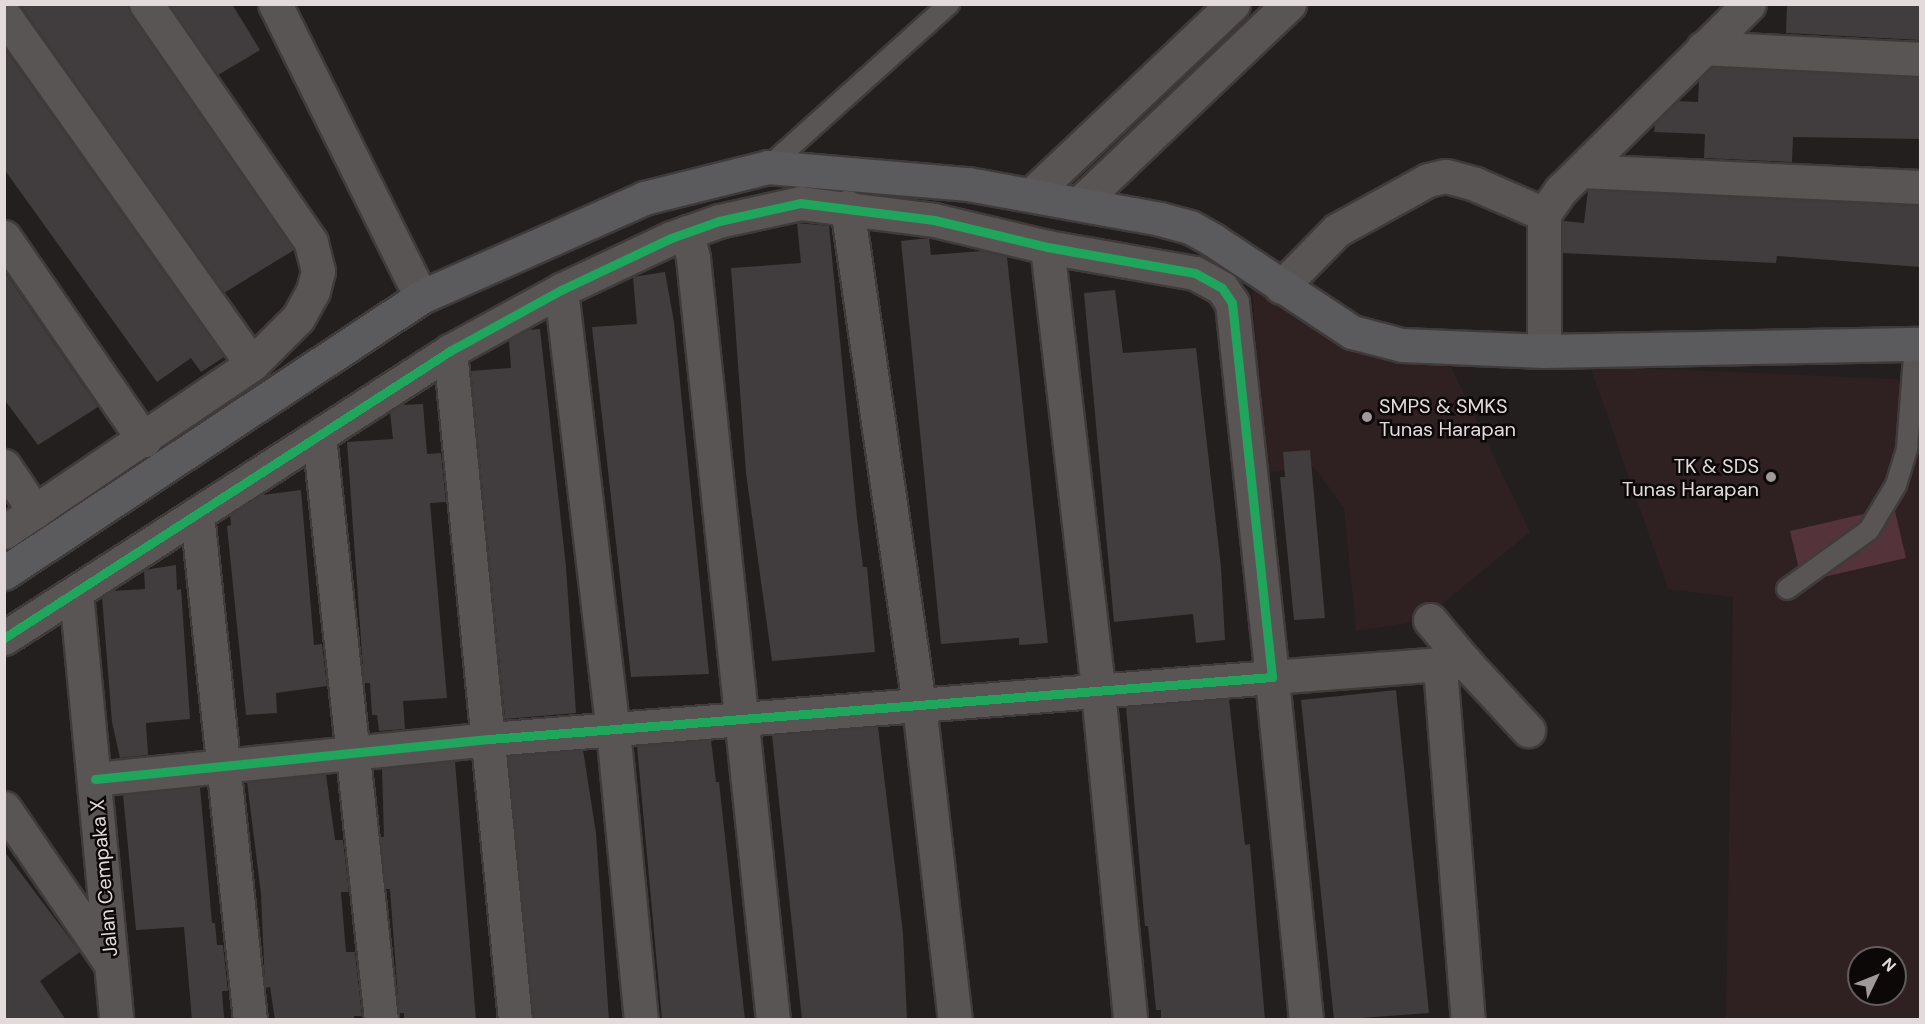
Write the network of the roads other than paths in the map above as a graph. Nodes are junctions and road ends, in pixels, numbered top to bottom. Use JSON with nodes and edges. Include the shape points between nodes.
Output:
{"nodes":[{"id":1,"x":146,"y":4,"type":"edge"},
{"id":2,"x":275,"y":4,"type":"edge"},
{"id":3,"x":950,"y":4,"type":"edge"},
{"id":4,"x":1233,"y":4,"type":"edge"},
{"id":5,"x":1289,"y":4,"type":"edge"},
{"id":6,"x":1749,"y":4,"type":"edge"},
{"id":7,"x":4,"y":15,"type":"edge"},
{"id":8,"x":1703,"y":48,"type":"junction"},
{"id":9,"x":1920,"y":59,"type":"edge"},
{"id":10,"x":768,"y":167,"type":"junction"},
{"id":11,"x":1582,"y":171,"type":"junction"},
{"id":12,"x":1920,"y":187,"type":"edge"},
{"id":13,"x":1031,"y":195,"type":"junction"},
{"id":14,"x":1080,"y":202,"type":"junction"},
{"id":15,"x":847,"y":207,"type":"junction"},
{"id":16,"x":1544,"y":214,"type":"junction"},
{"id":17,"x":687,"y":232,"type":"junction"},
{"id":18,"x":4,"y":237,"type":"edge"},
{"id":19,"x":1047,"y":247,"type":"junction"},
{"id":20,"x":1281,"y":287,"type":"junction"},
{"id":21,"x":561,"y":290,"type":"junction"},
{"id":22,"x":421,"y":297,"type":"junction"},
{"id":23,"x":1918,"y":344,"type":"edge"},
{"id":24,"x":450,"y":351,"type":"junction"},
{"id":25,"x":1544,"y":351,"type":"junction"},
{"id":26,"x":252,"y":364,"type":"junction"},
{"id":27,"x":319,"y":436,"type":"junction"},
{"id":28,"x":144,"y":440,"type":"junction"},
{"id":29,"x":4,"y":466,"type":"edge"},
{"id":30,"x":35,"y":512,"type":"junction"},
{"id":31,"x":197,"y":514,"type":"junction"},
{"id":32,"x":4,"y":532,"type":"edge"},
{"id":33,"x":4,"y":573,"type":"edge"},
{"id":34,"x":1786,"y":589,"type":"dead end"},
{"id":35,"x":76,"y":593,"type":"junction"},
{"id":36,"x":1430,"y":620,"type":"dead end"},
{"id":37,"x":4,"y":638,"type":"edge"},
{"id":38,"x":1453,"y":665,"type":"junction"},
{"id":39,"x":1272,"y":677,"type":"junction"},
{"id":40,"x":1098,"y":691,"type":"junction"},
{"id":41,"x":919,"y":705,"type":"junction"},
{"id":42,"x":739,"y":720,"type":"junction"},
{"id":43,"x":613,"y":730,"type":"junction"},
{"id":44,"x":1528,"y":730,"type":"dead end"},
{"id":45,"x":489,"y":739,"type":"junction"},
{"id":46,"x":355,"y":753,"type":"junction"},
{"id":47,"x":222,"y":769,"type":"junction"},
{"id":48,"x":95,"y":779,"type":"junction"},
{"id":49,"x":4,"y":808,"type":"edge"},
{"id":50,"x":111,"y":964,"type":"junction"},
{"id":51,"x":116,"y":1020,"type":"edge"},
{"id":52,"x":250,"y":1020,"type":"edge"},
{"id":53,"x":381,"y":1020,"type":"edge"},
{"id":54,"x":515,"y":1020,"type":"edge"},
{"id":55,"x":641,"y":1020,"type":"edge"},
{"id":56,"x":773,"y":1020,"type":"edge"},
{"id":57,"x":956,"y":1020,"type":"edge"},
{"id":58,"x":1130,"y":1020,"type":"edge"},
{"id":59,"x":1306,"y":1020,"type":"edge"},
{"id":60,"x":1468,"y":1020,"type":"edge"}],
"edges":[{"from":1,"to":26,"type":"street","via":[[311,242],[316,256],[318,271],[313,291],[298,318]]},
{"from":2,"to":22,"type":"street"},
{"from":3,"to":10,"type":"lane"},
{"from":4,"to":13,"type":"street"},
{"from":5,"to":14,"type":"street"},
{"from":6,"to":8,"type":"street"},
{"from":7,"to":26,"type":"street"},
{"from":8,"to":9,"type":"street"},
{"from":8,"to":11,"type":"street"},
{"from":10,"to":13,"type":"street","via":[[968,184]]},
{"from":10,"to":22,"type":"street","via":[[644,198]]},
{"from":11,"to":12,"type":"street"},
{"from":11,"to":16,"type":"street"},
{"from":13,"to":14,"type":"street"},
{"from":14,"to":20,"type":"street","via":[[1190,227]]},
{"from":15,"to":17,"type":"street","via":[[776,206]]},
{"from":15,"to":19,"type":"street","via":[[934,220]]},
{"from":15,"to":41,"type":"street"},
{"from":16,"to":20,"type":"street","via":[[1475,184],[1446,176],[1428,180],[1337,230]]},
{"from":16,"to":25,"type":"street"},
{"from":17,"to":21,"type":"street"},
{"from":17,"to":42,"type":"street","via":[[693,258]]},
{"from":18,"to":28,"type":"street"},
{"from":19,"to":39,"type":"street","via":[[1195,273],[1222,288],[1232,303]]},
{"from":19,"to":40,"type":"street"},
{"from":20,"to":25,"type":"street","via":[[1352,332],[1402,345]]},
{"from":21,"to":24,"type":"street"},
{"from":21,"to":43,"type":"street"},
{"from":22,"to":33,"type":"street"},
{"from":23,"to":25,"type":"street"},
{"from":23,"to":34,"type":"lane","via":[[1907,448],[1896,485],[1869,530]]},
{"from":24,"to":27,"type":"street"},
{"from":24,"to":45,"type":"street"},
{"from":26,"to":28,"type":"street"},
{"from":27,"to":31,"type":"street"},
{"from":27,"to":46,"type":"street"},
{"from":28,"to":30,"type":"street"},
{"from":29,"to":30,"type":"street"},
{"from":30,"to":32,"type":"street"},
{"from":31,"to":35,"type":"street"},
{"from":31,"to":47,"type":"street"},
{"from":35,"to":37,"type":"street"},
{"from":35,"to":48,"type":"street","name":"Jalan Cempaka X"},
{"from":36,"to":38,"type":"street"},
{"from":38,"to":39,"type":"street"},
{"from":38,"to":44,"type":"street"},
{"from":38,"to":60,"type":"street"},
{"from":39,"to":40,"type":"street"},
{"from":39,"to":59,"type":"street"},
{"from":40,"to":41,"type":"street"},
{"from":40,"to":58,"type":"street"},
{"from":41,"to":42,"type":"street"},
{"from":41,"to":57,"type":"street"},
{"from":42,"to":43,"type":"street"},
{"from":42,"to":56,"type":"street"},
{"from":43,"to":45,"type":"street"},
{"from":43,"to":55,"type":"street"},
{"from":45,"to":46,"type":"street"},
{"from":45,"to":54,"type":"street"},
{"from":46,"to":47,"type":"street"},
{"from":46,"to":53,"type":"street"},
{"from":47,"to":48,"type":"street"},
{"from":47,"to":52,"type":"street"},
{"from":48,"to":50,"type":"street","name":"Jalan Cempaka X"},
{"from":49,"to":50,"type":"street"},
{"from":50,"to":51,"type":"street","name":"Jalan Cempaka X"}]}
